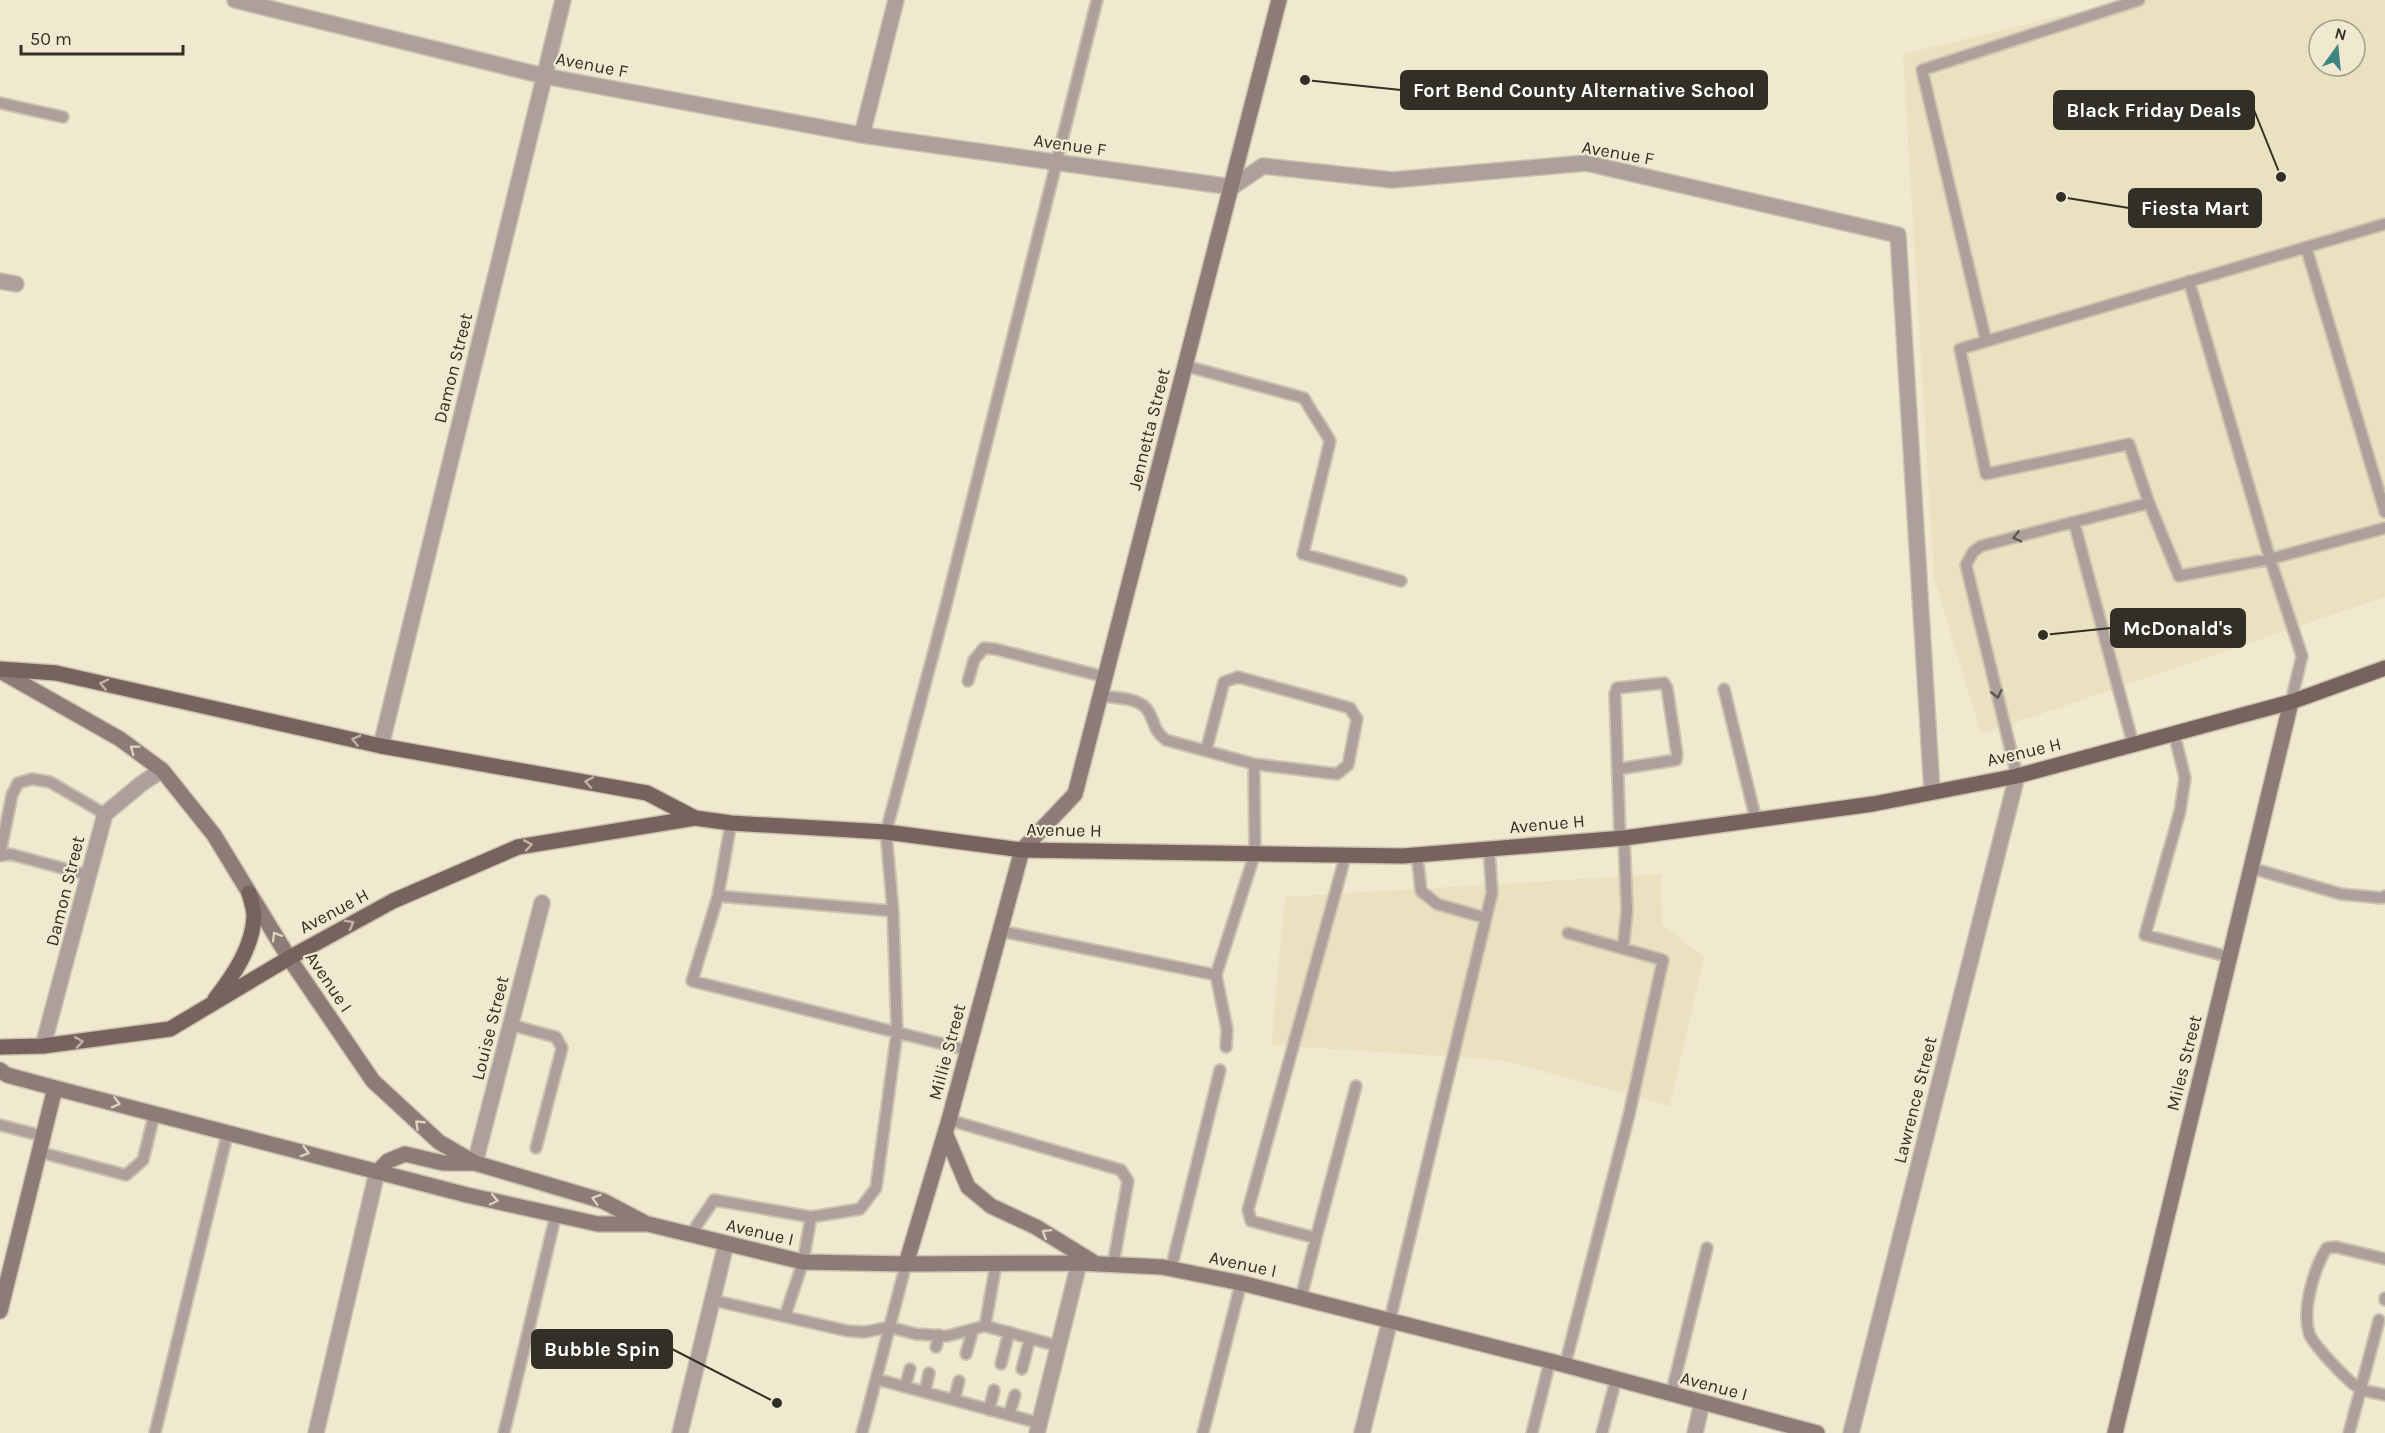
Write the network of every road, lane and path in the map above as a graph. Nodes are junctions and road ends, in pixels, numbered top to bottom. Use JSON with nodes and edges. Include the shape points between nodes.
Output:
{"nodes":[{"id":1,"x":237,"y":0,"type":"edge"},
{"id":2,"x":563,"y":0,"type":"edge"},
{"id":3,"x":896,"y":0,"type":"edge"},
{"id":4,"x":1097,"y":0,"type":"edge"},
{"id":5,"x":1278,"y":0,"type":"edge"},
{"id":6,"x":2139,"y":0,"type":"edge"},
{"id":7,"x":544,"y":76,"type":"junction"},
{"id":8,"x":0,"y":103,"type":"edge"},
{"id":9,"x":63,"y":117,"type":"dead end"},
{"id":10,"x":862,"y":135,"type":"junction"},
{"id":11,"x":1057,"y":163,"type":"junction"},
{"id":12,"x":1232,"y":187,"type":"junction"},
{"id":13,"x":2385,"y":224,"type":"edge"},
{"id":14,"x":2306,"y":247,"type":"junction"},
{"id":15,"x":0,"y":281,"type":"edge"},
{"id":16,"x":2189,"y":281,"type":"junction"},
{"id":17,"x":16,"y":285,"type":"dead end"},
{"id":18,"x":1986,"y":341,"type":"junction"},
{"id":19,"x":1186,"y":366,"type":"junction"},
{"id":20,"x":2149,"y":503,"type":"junction"},
{"id":21,"x":2385,"y":512,"type":"edge"},
{"id":22,"x":2074,"y":522,"type":"junction"},
{"id":23,"x":2385,"y":528,"type":"edge"},
{"id":24,"x":2270,"y":559,"type":"junction"},
{"id":25,"x":1401,"y":581,"type":"dead end"},
{"id":26,"x":0,"y":670,"type":"edge"},
{"id":27,"x":2383,"y":673,"type":"edge"},
{"id":28,"x":1105,"y":677,"type":"junction"},
{"id":29,"x":968,"y":681,"type":"dead end"},
{"id":30,"x":1724,"y":689,"type":"dead end"},
{"id":31,"x":1100,"y":696,"type":"junction"},
{"id":32,"x":2291,"y":702,"type":"junction"},
{"id":33,"x":2174,"y":734,"type":"junction"},
{"id":34,"x":2133,"y":744,"type":"junction"},
{"id":35,"x":381,"y":746,"type":"junction"},
{"id":36,"x":1206,"y":751,"type":"junction"},
{"id":37,"x":1254,"y":764,"type":"junction"},
{"id":38,"x":1618,"y":769,"type":"junction"},
{"id":39,"x":162,"y":770,"type":"junction"},
{"id":40,"x":2017,"y":776,"type":"junction"},
{"id":41,"x":1932,"y":791,"type":"junction"},
{"id":42,"x":105,"y":814,"type":"junction"},
{"id":43,"x":694,"y":818,"type":"junction"},
{"id":44,"x":1756,"y":820,"type":"junction"},
{"id":45,"x":731,"y":823,"type":"junction"},
{"id":46,"x":886,"y":832,"type":"junction"},
{"id":47,"x":1622,"y":838,"type":"junction"},
{"id":48,"x":1489,"y":849,"type":"junction"},
{"id":49,"x":1023,"y":850,"type":"junction"},
{"id":50,"x":1255,"y":853,"type":"junction"},
{"id":51,"x":1346,"y":854,"type":"junction"},
{"id":52,"x":0,"y":855,"type":"edge"},
{"id":53,"x":1418,"y":855,"type":"junction"},
{"id":54,"x":2251,"y":868,"type":"junction"},
{"id":55,"x":88,"y":874,"type":"junction"},
{"id":56,"x":249,"y":893,"type":"junction"},
{"id":57,"x":718,"y":896,"type":"junction"},
{"id":58,"x":2385,"y":896,"type":"edge"},
{"id":59,"x":542,"y":903,"type":"dead end"},
{"id":60,"x":893,"y":911,"type":"junction"},
{"id":61,"x":1486,"y":918,"type":"junction"},
{"id":62,"x":1000,"y":931,"type":"junction"},
{"id":63,"x":1568,"y":933,"type":"dead end"},
{"id":64,"x":1623,"y":949,"type":"junction"},
{"id":65,"x":2230,"y":957,"type":"junction"},
{"id":66,"x":289,"y":958,"type":"junction"},
{"id":67,"x":1216,"y":975,"type":"junction"},
{"id":68,"x":202,"y":1010,"type":"junction"},
{"id":69,"x":511,"y":1024,"type":"junction"},
{"id":70,"x":897,"y":1032,"type":"junction"},
{"id":71,"x":43,"y":1046,"type":"junction"},
{"id":72,"x":0,"y":1047,"type":"edge"},
{"id":73,"x":1226,"y":1047,"type":"dead end"},
{"id":74,"x":967,"y":1050,"type":"junction"},
{"id":75,"x":0,"y":1070,"type":"edge"},
{"id":76,"x":1220,"y":1070,"type":"dead end"},
{"id":77,"x":1356,"y":1086,"type":"dead end"},
{"id":78,"x":55,"y":1088,"type":"junction"},
{"id":79,"x":155,"y":1112,"type":"junction"},
{"id":80,"x":0,"y":1125,"type":"edge"},
{"id":81,"x":947,"y":1127,"type":"junction"},
{"id":82,"x":228,"y":1131,"type":"junction"},
{"id":83,"x":43,"y":1136,"type":"junction"},
{"id":84,"x":536,"y":1148,"type":"dead end"},
{"id":85,"x":39,"y":1152,"type":"junction"},
{"id":86,"x":475,"y":1163,"type":"junction"},
{"id":87,"x":377,"y":1172,"type":"junction"},
{"id":88,"x":556,"y":1214,"type":"junction"},
{"id":89,"x":811,"y":1217,"type":"junction"},
{"id":90,"x":648,"y":1224,"type":"junction"},
{"id":91,"x":690,"y":1235,"type":"junction"},
{"id":92,"x":1316,"y":1238,"type":"junction"},
{"id":93,"x":726,"y":1244,"type":"junction"},
{"id":94,"x":1707,"y":1248,"type":"dead end"},
{"id":95,"x":2385,"y":1259,"type":"edge"},
{"id":96,"x":803,"y":1262,"type":"junction"},
{"id":97,"x":1079,"y":1263,"type":"junction"},
{"id":98,"x":906,"y":1264,"type":"junction"},
{"id":99,"x":996,"y":1264,"type":"junction"},
{"id":100,"x":1096,"y":1264,"type":"junction"},
{"id":101,"x":1113,"y":1265,"type":"junction"},
{"id":102,"x":1171,"y":1269,"type":"junction"},
{"id":103,"x":1241,"y":1283,"type":"junction"},
{"id":104,"x":1301,"y":1298,"type":"junction"},
{"id":105,"x":712,"y":1300,"type":"junction"},
{"id":106,"x":0,"y":1311,"type":"edge"},
{"id":107,"x":785,"y":1316,"type":"junction"},
{"id":108,"x":1390,"y":1320,"type":"junction"},
{"id":109,"x":2379,"y":1320,"type":"dead end"},
{"id":110,"x":985,"y":1326,"type":"junction"},
{"id":111,"x":889,"y":1328,"type":"junction"},
{"id":112,"x":972,"y":1329,"type":"junction"},
{"id":113,"x":1009,"y":1332,"type":"junction"},
{"id":114,"x":939,"y":1335,"type":"junction"},
{"id":115,"x":1030,"y":1338,"type":"junction"},
{"id":116,"x":1058,"y":1346,"type":"junction"},
{"id":117,"x":936,"y":1347,"type":"dead end"},
{"id":118,"x":966,"y":1354,"type":"dead end"},
{"id":119,"x":1558,"y":1363,"type":"junction"},
{"id":120,"x":1001,"y":1364,"type":"dead end"},
{"id":121,"x":910,"y":1369,"type":"dead end"},
{"id":122,"x":1022,"y":1369,"type":"dead end"},
{"id":123,"x":930,"y":1373,"type":"dead end"},
{"id":124,"x":876,"y":1379,"type":"junction"},
{"id":125,"x":1616,"y":1379,"type":"junction"},
{"id":126,"x":959,"y":1381,"type":"dead end"},
{"id":127,"x":905,"y":1387,"type":"junction"},
{"id":128,"x":2361,"y":1389,"type":"junction"},
{"id":129,"x":994,"y":1390,"type":"dead end"},
{"id":130,"x":925,"y":1392,"type":"junction"},
{"id":131,"x":1015,"y":1395,"type":"dead end"},
{"id":132,"x":1671,"y":1395,"type":"junction"},
{"id":133,"x":2385,"y":1395,"type":"edge"},
{"id":134,"x":954,"y":1400,"type":"junction"},
{"id":135,"x":1702,"y":1403,"type":"junction"},
{"id":136,"x":989,"y":1410,"type":"junction"},
{"id":137,"x":1009,"y":1415,"type":"junction"},
{"id":138,"x":1038,"y":1428,"type":"edge"},
{"id":139,"x":155,"y":1433,"type":"edge"},
{"id":140,"x":316,"y":1433,"type":"edge"},
{"id":141,"x":504,"y":1433,"type":"edge"},
{"id":142,"x":680,"y":1433,"type":"edge"},
{"id":143,"x":862,"y":1433,"type":"edge"},
{"id":144,"x":1203,"y":1433,"type":"edge"},
{"id":145,"x":1362,"y":1433,"type":"edge"},
{"id":146,"x":1532,"y":1433,"type":"edge"},
{"id":147,"x":1602,"y":1433,"type":"edge"},
{"id":148,"x":1695,"y":1433,"type":"edge"},
{"id":149,"x":1817,"y":1433,"type":"edge"},
{"id":150,"x":1851,"y":1433,"type":"edge"},
{"id":151,"x":2115,"y":1433,"type":"edge"},
{"id":152,"x":2349,"y":1433,"type":"edge"}],
"edges":[{"from":1,"to":7,"type":"street","name":"Avenue F"},
{"from":2,"to":7,"type":"street","name":"Damon Street"},
{"from":3,"to":10,"type":"street"},
{"from":4,"to":11,"type":"lane"},
{"from":5,"to":12,"type":"main road","name":"Jennetta Street"},
{"from":6,"to":18,"type":"lane","via":[[1922,70]]},
{"from":7,"to":10,"type":"street","name":"Avenue F"},
{"from":7,"to":35,"type":"street","name":"Damon Street"},
{"from":8,"to":9,"type":"lane"},
{"from":10,"to":11,"type":"street","name":"Avenue F"},
{"from":11,"to":12,"type":"street","name":"Avenue F"},
{"from":11,"to":46,"type":"lane"},
{"from":12,"to":19,"type":"main road","name":"Jennetta Street"},
{"from":12,"to":41,"type":"street","name":"Avenue F","via":[[1263,166],[1392,180],[1586,162],[1898,235]]},
{"from":13,"to":14,"type":"lane"},
{"from":14,"to":16,"type":"lane"},
{"from":14,"to":21,"type":"lane"},
{"from":15,"to":17,"type":"street"},
{"from":16,"to":18,"type":"lane"},
{"from":16,"to":24,"type":"lane"},
{"from":18,"to":20,"type":"lane","via":[[1960,349],[1986,474],[2129,444]]},
{"from":19,"to":25,"type":"lane","via":[[1304,398],[1330,441],[1303,554]]},
{"from":19,"to":28,"type":"main road","name":"Jennetta Street"},
{"from":20,"to":22,"type":"lane"},
{"from":20,"to":24,"type":"lane","via":[[2179,576]]},
{"from":22,"to":34,"type":"lane"},
{"from":22,"to":40,"type":"lane","one_way":true,"via":[[1981,546],[1966,565]]},
{"from":23,"to":24,"type":"lane"},
{"from":24,"to":32,"type":"lane","via":[[2302,656]]},
{"from":35,"to":26,"type":"main road","name":"Avenue H","one_way":true,"via":[[56,673]]},
{"from":39,"to":26,"type":"main road","name":"Avenue I","one_way":true,"via":[[120,739]]},
{"from":27,"to":32,"type":"main road","name":"Avenue H"},
{"from":28,"to":29,"type":"lane","via":[[984,648],[974,660]]},
{"from":28,"to":31,"type":"main road","name":"Jennetta Street"},
{"from":30,"to":44,"type":"lane"},
{"from":31,"to":36,"type":"lane","via":[[1135,701],[1147,709],[1157,734]]},
{"from":31,"to":49,"type":"main road","name":"Jennetta Street","via":[[1075,794]]},
{"from":32,"to":33,"type":"main road","name":"Avenue H"},
{"from":32,"to":54,"type":"main road","name":"Miles Street"},
{"from":33,"to":34,"type":"main road","name":"Avenue H"},
{"from":33,"to":65,"type":"lane","via":[[2184,778],[2180,811],[2145,935]]},
{"from":34,"to":40,"type":"main road","name":"Avenue H"},
{"from":43,"to":35,"type":"main road","name":"Avenue H","one_way":true,"via":[[647,793]]},
{"from":36,"to":37,"type":"lane"},
{"from":36,"to":37,"type":"lane","via":[[1224,682],[1239,676],[1350,708],[1357,719],[1348,765],[1336,774]]},
{"from":37,"to":50,"type":"lane"},
{"from":38,"to":38,"type":"lane","via":[[1617,688],[1664,683],[1676,760]]},
{"from":38,"to":47,"type":"lane"},
{"from":39,"to":42,"type":"street"},
{"from":39,"to":56,"type":"main road","name":"Avenue I","via":[[214,835]]},
{"from":40,"to":41,"type":"main road","name":"Avenue H"},
{"from":40,"to":150,"type":"street","name":"Lawrence Street"},
{"from":41,"to":44,"type":"main road","name":"Avenue H","via":[[1873,804]]},
{"from":42,"to":52,"type":"lane","via":[[50,782],[32,778],[18,783]]},
{"from":42,"to":55,"type":"street","name":"Damon Street"},
{"from":43,"to":45,"type":"main road","name":"Avenue H"},
{"from":66,"to":43,"type":"main road","name":"Avenue H","one_way":true,"via":[[393,901],[518,847]]},
{"from":44,"to":47,"type":"main road","name":"Avenue H"},
{"from":45,"to":46,"type":"main road","name":"Avenue H"},
{"from":45,"to":57,"type":"lane"},
{"from":46,"to":49,"type":"main road","name":"Avenue H"},
{"from":46,"to":60,"type":"lane"},
{"from":47,"to":48,"type":"main road","name":"Avenue H"},
{"from":47,"to":64,"type":"lane","via":[[1627,911]]},
{"from":48,"to":53,"type":"main road","name":"Avenue H"},
{"from":48,"to":61,"type":"lane","via":[[1492,893]]},
{"from":49,"to":50,"type":"main road","name":"Avenue H"},
{"from":49,"to":62,"type":"main road","name":"Millie Street"},
{"from":50,"to":51,"type":"main road","name":"Avenue H"},
{"from":50,"to":67,"type":"lane"},
{"from":51,"to":53,"type":"main road","name":"Avenue H"},
{"from":51,"to":92,"type":"lane","via":[[1248,1210],[1251,1221]]},
{"from":52,"to":55,"type":"lane","via":[[10,854]]},
{"from":53,"to":61,"type":"lane","via":[[1421,891],[1437,904]]},
{"from":54,"to":58,"type":"lane","via":[[2342,894]]},
{"from":54,"to":65,"type":"main road","name":"Miles Street"},
{"from":55,"to":71,"type":"street","name":"Damon Street"},
{"from":66,"to":56,"type":"main road","name":"Avenue I","one_way":true},
{"from":56,"to":68,"type":"main road","via":[[254,916],[239,965],[216,998]]},
{"from":57,"to":60,"type":"lane"},
{"from":57,"to":70,"type":"lane","via":[[692,981]]},
{"from":59,"to":69,"type":"street","name":"Louise Street"},
{"from":60,"to":70,"type":"lane"},
{"from":61,"to":108,"type":"lane"},
{"from":62,"to":67,"type":"lane"},
{"from":62,"to":74,"type":"main road","name":"Millie Street"},
{"from":63,"to":64,"type":"lane"},
{"from":64,"to":119,"type":"lane","via":[[1663,960],[1629,1114]]},
{"from":65,"to":151,"type":"main road","name":"Miles Street"},
{"from":66,"to":68,"type":"main road","name":"Avenue H"},
{"from":86,"to":66,"type":"main road","name":"Avenue I","one_way":true,"via":[[438,1142],[373,1081]]},
{"from":67,"to":73,"type":"lane","via":[[1227,1029]]},
{"from":71,"to":68,"type":"main road","name":"Avenue H","one_way":true,"via":[[170,1029]]},
{"from":69,"to":84,"type":"lane","via":[[556,1037],[562,1048]]},
{"from":69,"to":86,"type":"street","name":"Louise Street"},
{"from":70,"to":74,"type":"lane"},
{"from":70,"to":89,"type":"lane","via":[[876,1188],[860,1209]]},
{"from":71,"to":72,"type":"main road","name":"Avenue H"},
{"from":74,"to":81,"type":"main road","name":"Millie Street"},
{"from":75,"to":78,"type":"main road","name":"Avenue I"},
{"from":76,"to":102,"type":"lane"},
{"from":77,"to":92,"type":"lane"},
{"from":78,"to":79,"type":"main road","name":"Avenue I","one_way":true},
{"from":78,"to":83,"type":"main road"},
{"from":79,"to":82,"type":"main road","name":"Avenue I"},
{"from":79,"to":85,"type":"lane","via":[[143,1160],[126,1175]]},
{"from":80,"to":83,"type":"lane"},
{"from":81,"to":98,"type":"main road","name":"Millie Street"},
{"from":100,"to":81,"type":"main road","one_way":true,"via":[[1036,1227],[991,1206],[968,1187]]},
{"from":81,"to":101,"type":"lane","via":[[1121,1170],[1128,1181]]},
{"from":82,"to":87,"type":"main road","name":"Avenue I","one_way":true},
{"from":82,"to":139,"type":"lane"},
{"from":83,"to":85,"type":"main road"},
{"from":85,"to":106,"type":"main road"},
{"from":86,"to":87,"type":"main road","via":[[443,1162],[405,1154],[388,1161]]},
{"from":90,"to":86,"type":"main road","name":"Avenue I","one_way":true,"via":[[603,1201]]},
{"from":87,"to":88,"type":"main road","name":"Avenue I","one_way":true},
{"from":87,"to":140,"type":"street"},
{"from":88,"to":90,"type":"main road","name":"Avenue I","via":[[598,1224]]},
{"from":88,"to":141,"type":"lane"},
{"from":89,"to":91,"type":"lane","via":[[714,1200]]},
{"from":89,"to":96,"type":"lane"},
{"from":90,"to":91,"type":"main road","name":"Avenue I"},
{"from":91,"to":93,"type":"main road","name":"Avenue I"},
{"from":92,"to":104,"type":"lane"},
{"from":93,"to":96,"type":"main road","name":"Avenue I"},
{"from":93,"to":105,"type":"street"},
{"from":94,"to":132,"type":"lane"},
{"from":95,"to":128,"type":"lane","via":[[2327,1248],[2308,1299],[2309,1334],[2321,1352]]},
{"from":96,"to":98,"type":"main road","name":"Avenue I"},
{"from":96,"to":107,"type":"lane"},
{"from":97,"to":99,"type":"main road","name":"Avenue I"},
{"from":97,"to":100,"type":"main road","name":"Avenue I"},
{"from":97,"to":116,"type":"street"},
{"from":98,"to":99,"type":"main road","name":"Avenue I"},
{"from":98,"to":111,"type":"lane"},
{"from":99,"to":110,"type":"lane"},
{"from":100,"to":101,"type":"main road","name":"Avenue I"},
{"from":101,"to":102,"type":"main road","name":"Avenue I"},
{"from":102,"to":103,"type":"main road","name":"Avenue I"},
{"from":103,"to":104,"type":"main road","name":"Avenue I"},
{"from":103,"to":144,"type":"lane"},
{"from":104,"to":108,"type":"main road","name":"Avenue I"},
{"from":105,"to":107,"type":"lane"},
{"from":105,"to":142,"type":"street"},
{"from":107,"to":111,"type":"lane","via":[[848,1331]]},
{"from":108,"to":119,"type":"main road","name":"Avenue I"},
{"from":108,"to":145,"type":"street"},
{"from":109,"to":128,"type":"lane"},
{"from":110,"to":112,"type":"lane"},
{"from":110,"to":113,"type":"lane"},
{"from":111,"to":114,"type":"lane","via":[[917,1338]]},
{"from":111,"to":124,"type":"lane"},
{"from":112,"to":114,"type":"lane"},
{"from":112,"to":118,"type":"lane"},
{"from":113,"to":115,"type":"lane"},
{"from":113,"to":120,"type":"lane"},
{"from":114,"to":117,"type":"lane"},
{"from":115,"to":116,"type":"lane"},
{"from":115,"to":122,"type":"lane"},
{"from":116,"to":138,"type":"street"},
{"from":119,"to":125,"type":"main road","name":"Avenue I"},
{"from":119,"to":146,"type":"lane"},
{"from":121,"to":127,"type":"lane"},
{"from":123,"to":130,"type":"lane"},
{"from":124,"to":127,"type":"lane"},
{"from":124,"to":143,"type":"lane"},
{"from":125,"to":132,"type":"main road","name":"Avenue I"},
{"from":125,"to":147,"type":"lane"},
{"from":126,"to":134,"type":"lane"},
{"from":127,"to":130,"type":"lane"},
{"from":128,"to":133,"type":"lane"},
{"from":128,"to":152,"type":"lane"},
{"from":129,"to":136,"type":"lane"},
{"from":130,"to":134,"type":"lane"},
{"from":131,"to":137,"type":"lane"},
{"from":132,"to":135,"type":"main road","name":"Avenue I"},
{"from":134,"to":136,"type":"lane"},
{"from":135,"to":148,"type":"street"},
{"from":135,"to":149,"type":"main road","name":"Avenue I"},
{"from":136,"to":137,"type":"lane"},
{"from":137,"to":138,"type":"lane"}]}
